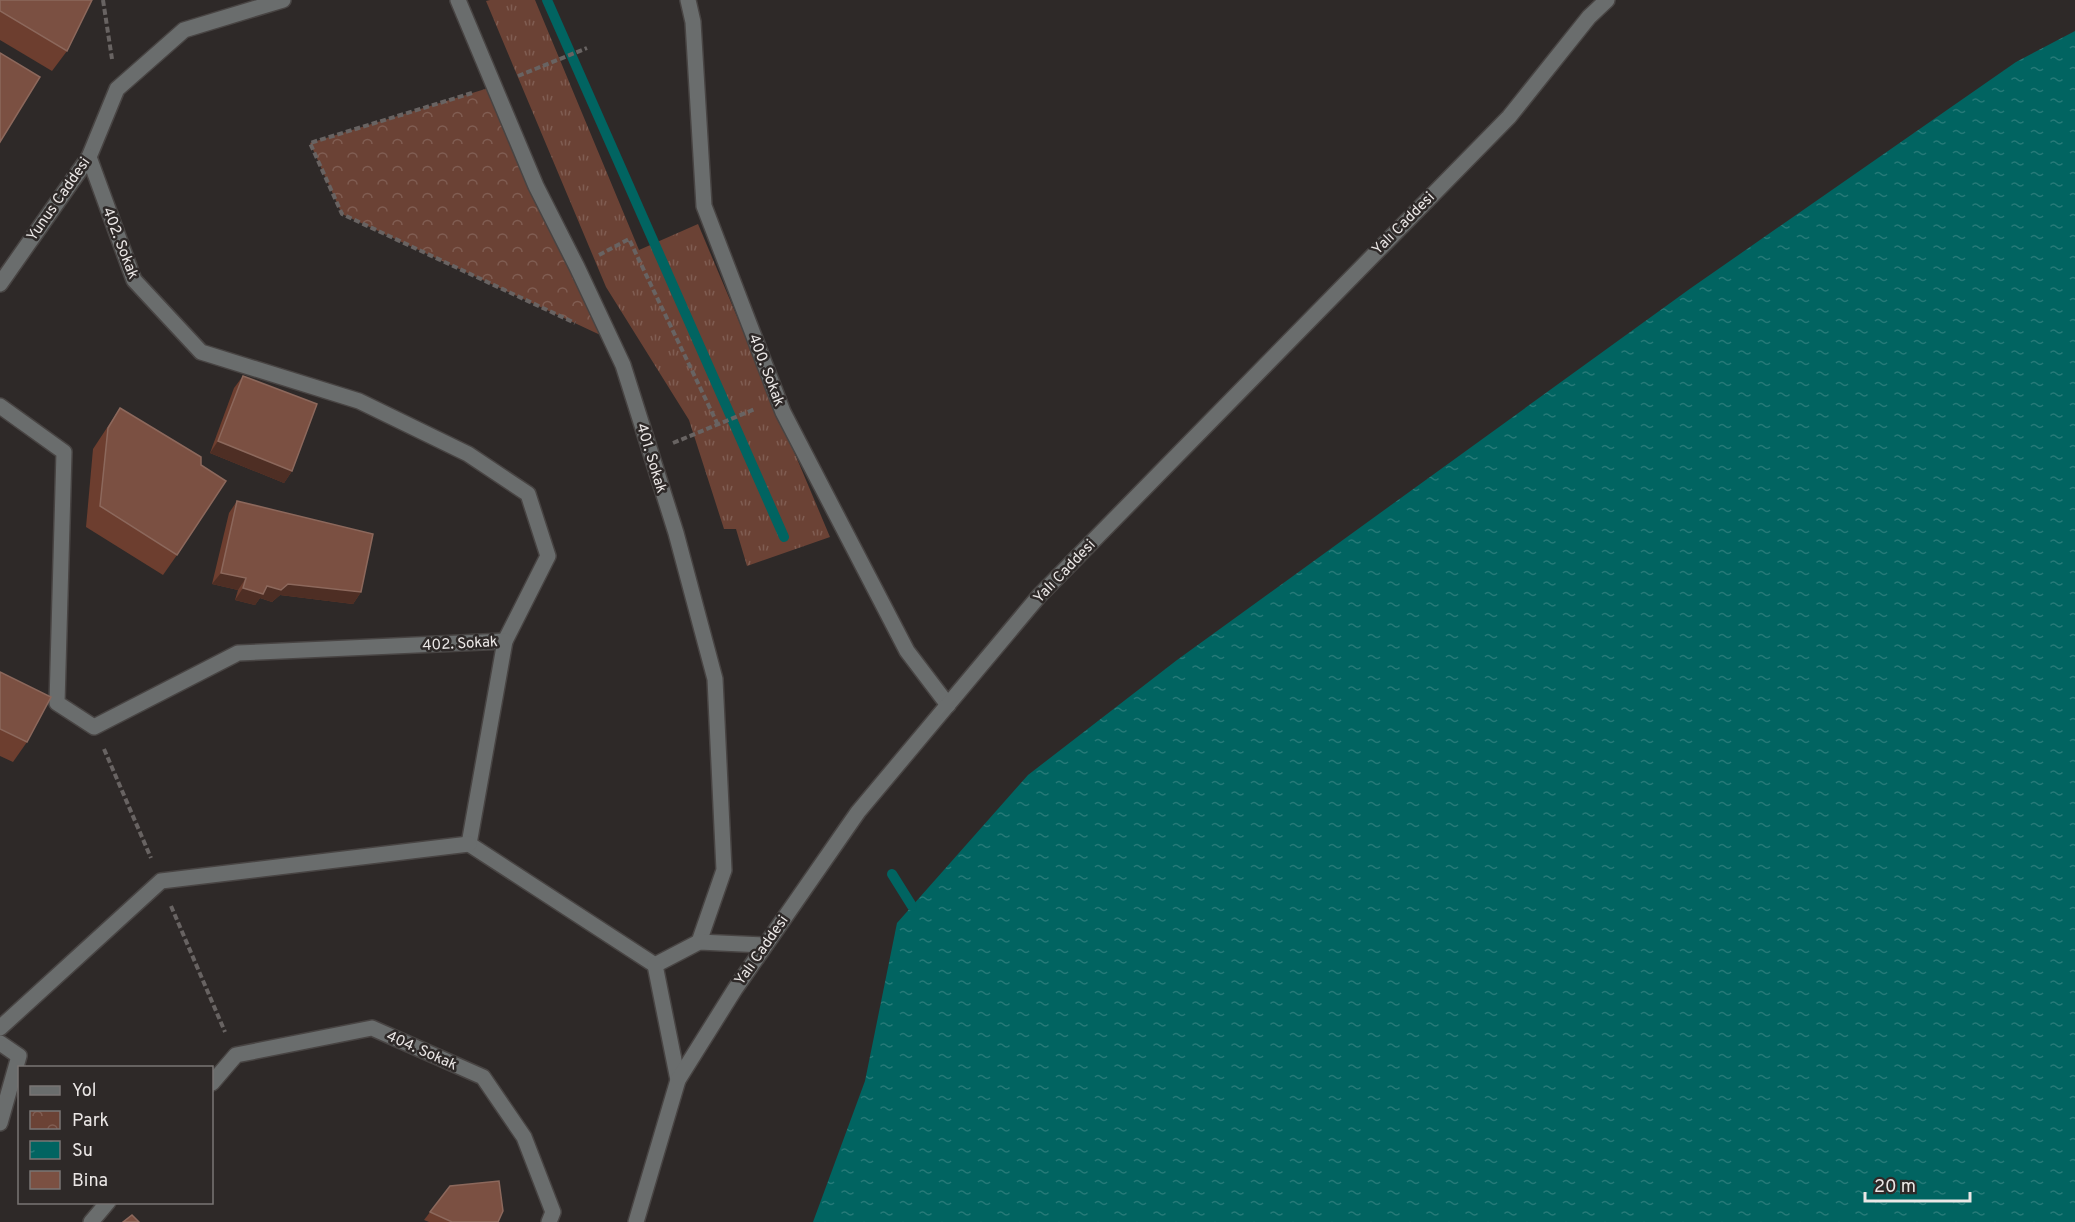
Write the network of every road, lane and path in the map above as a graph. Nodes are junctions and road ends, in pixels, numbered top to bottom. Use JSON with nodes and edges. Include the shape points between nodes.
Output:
{"nodes":[{"id":1,"x":103,"y":0,"type":"edge"},
{"id":2,"x":283,"y":0,"type":"edge"},
{"id":3,"x":458,"y":0,"type":"edge"},
{"id":4,"x":688,"y":0,"type":"edge"},
{"id":5,"x":1607,"y":0,"type":"edge"},
{"id":6,"x":587,"y":48,"type":"dead end"},
{"id":7,"x":495,"y":86,"type":"junction"},
{"id":8,"x":117,"y":88,"type":"junction"},
{"id":9,"x":89,"y":157,"type":"junction"},
{"id":10,"x":578,"y":267,"type":"junction"},
{"id":11,"x":0,"y":284,"type":"edge"},
{"id":12,"x":611,"y":340,"type":"junction"},
{"id":13,"x":0,"y":406,"type":"edge"},
{"id":14,"x":748,"y":412,"type":"dead end"},
{"id":15,"x":718,"y":425,"type":"junction"},
{"id":16,"x":651,"y":453,"type":"junction"},
{"id":17,"x":505,"y":641,"type":"junction"},
{"id":18,"x":948,"y":705,"type":"junction"},
{"id":19,"x":469,"y":844,"type":"junction"},
{"id":20,"x":699,"y":942,"type":"junction"},
{"id":21,"x":764,"y":945,"type":"junction"},
{"id":22,"x":655,"y":965,"type":"junction"},
{"id":23,"x":0,"y":1028,"type":"edge"},
{"id":24,"x":0,"y":1043,"type":"edge"},
{"id":25,"x":678,"y":1080,"type":"junction"},
{"id":26,"x":213,"y":1082,"type":"edge"},
{"id":27,"x":0,"y":1123,"type":"edge"},
{"id":28,"x":107,"y":1204,"type":"edge"},
{"id":29,"x":91,"y":1222,"type":"edge"},
{"id":30,"x":549,"y":1222,"type":"edge"},
{"id":31,"x":636,"y":1222,"type":"edge"}],
"edges":[{"from":1,"to":8,"type":"path"},
{"from":2,"to":8,"type":"street","name":"Yunus Caddesi","via":[[184,30]]},
{"from":3,"to":7,"type":"street","name":"401. Sokak"},
{"from":4,"to":18,"type":"street","name":"400. Sokak","via":[[693,22],[704,206],[783,412],[907,651]]},
{"from":5,"to":18,"type":"street","name":"Yalı Caddesi","via":[[1509,117],[1039,596]]},
{"from":6,"to":7,"type":"path"},
{"from":7,"to":10,"type":"street","name":"401. Sokak","via":[[536,186]]},
{"from":7,"to":12,"type":"path","via":[[310,143],[342,214]]},
{"from":8,"to":9,"type":"street","name":"Yunus Caddesi"},
{"from":9,"to":11,"type":"street","name":"Yunus Caddesi"},
{"from":9,"to":17,"type":"street","name":"402. Sokak","via":[[134,280],[201,352],[359,401],[468,454],[528,494],[548,556]]},
{"from":10,"to":12,"type":"street","name":"401. Sokak"},
{"from":10,"to":15,"type":"path","via":[[629,239]]},
{"from":12,"to":16,"type":"street","name":"401. Sokak"},
{"from":13,"to":17,"type":"street","name":"402. Sokak","via":[[64,452],[57,703],[94,726],[238,653]]},
{"from":14,"to":15,"type":"path"},
{"from":15,"to":16,"type":"path"},
{"from":16,"to":20,"type":"street","name":"401. Sokak","via":[[715,679],[724,870]]},
{"from":17,"to":19,"type":"street"},
{"from":18,"to":21,"type":"street","name":"Yalı Caddesi","via":[[858,812]]},
{"from":19,"to":22,"type":"street"},
{"from":19,"to":23,"type":"street","via":[[161,882]]},
{"from":20,"to":21,"type":"street"},
{"from":20,"to":22,"type":"street"},
{"from":21,"to":25,"type":"street","name":"Yalı Caddesi"},
{"from":22,"to":25,"type":"street"},
{"from":24,"to":27,"type":"street","via":[[19,1056]]},
{"from":25,"to":31,"type":"street","name":"Yalı Caddesi"},
{"from":26,"to":30,"type":"street","name":"404. Sokak","via":[[236,1055],[372,1028],[483,1077],[524,1137],[553,1212]]},
{"from":28,"to":29,"type":"street"}]}
